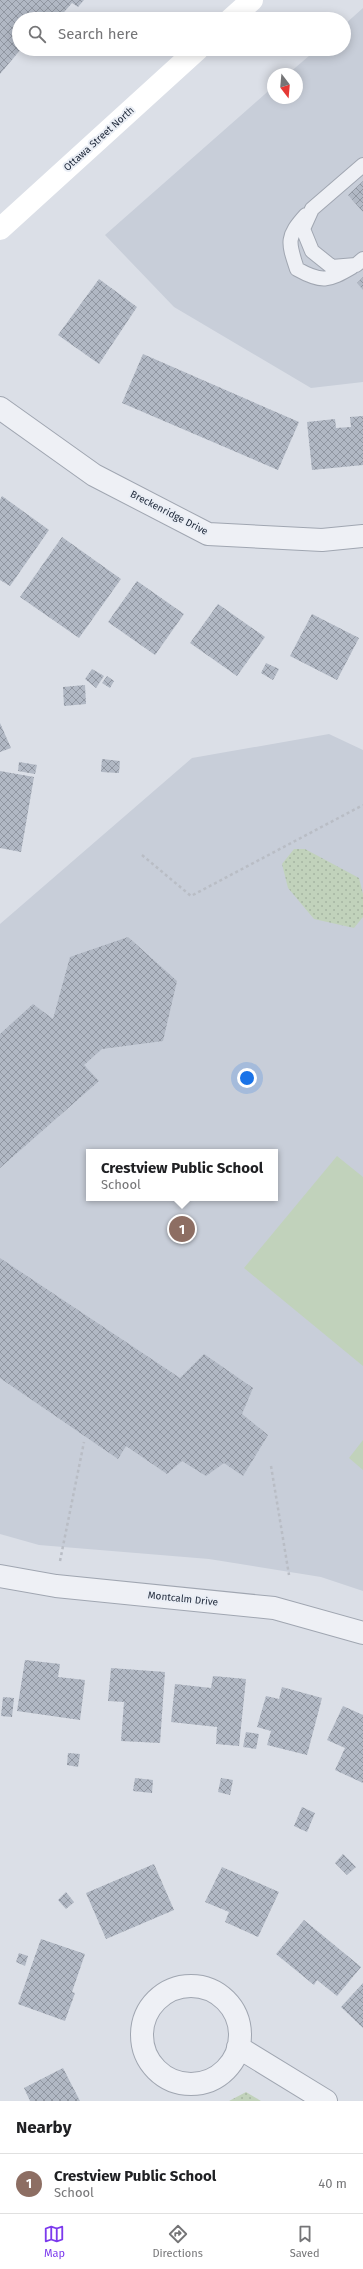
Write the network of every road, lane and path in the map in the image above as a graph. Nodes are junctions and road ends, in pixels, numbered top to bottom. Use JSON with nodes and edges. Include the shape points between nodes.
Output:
{"nodes":[{"id":1,"x":252,"y":0,"type":"edge"},
{"id":2,"x":239,"y":12,"type":"edge"},
{"id":3,"x":190,"y":56,"type":"edge"},
{"id":4,"x":363,"y":165,"type":"edge"},
{"id":5,"x":312,"y":209,"type":"junction"},
{"id":6,"x":0,"y":229,"type":"edge"},
{"id":7,"x":359,"y":262,"type":"edge"},
{"id":8,"x":0,"y":408,"type":"edge"},
{"id":9,"x":363,"y":536,"type":"edge"},
{"id":10,"x":363,"y":805,"type":"edge"},
{"id":11,"x":142,"y":856,"type":"dead end"},
{"id":12,"x":84,"y":1442,"type":"dead end"},
{"id":13,"x":271,"y":1466,"type":"dead end"},
{"id":14,"x":289,"y":1575,"type":"dead end"},
{"id":15,"x":0,"y":1576,"type":"edge"},
{"id":16,"x":56,"y":1586,"type":"junction"},
{"id":17,"x":363,"y":1633,"type":"edge"},
{"id":18,"x":238,"y":2047,"type":"junction"},
{"id":19,"x":326,"y":2101,"type":"edge"}],
"edges":[{"from":1,"to":2,"type":"main road"},
{"from":3,"to":6,"type":"main road","name":"Ottawa Street North"},
{"from":4,"to":5,"type":"lane"},
{"from":5,"to":7,"type":"lane","via":[[303,229],[312,251],[332,267]]},
{"from":5,"to":7,"type":"lane","via":[[292,230],[290,250],[298,269],[316,280],[335,277]]},
{"from":8,"to":9,"type":"street","name":"Breckenridge Drive","via":[[94,475],[208,534],[322,540]]},
{"from":10,"to":11,"type":"path","via":[[191,896]]},
{"from":12,"to":16,"type":"path"},
{"from":13,"to":14,"type":"path"},
{"from":15,"to":16,"type":"street","name":"Montcalm Drive"},
{"from":16,"to":17,"type":"street","name":"Montcalm Drive","via":[[274,1608]]},
{"from":18,"to":18,"type":"street","via":[[238,2019],[230,2005],[217,1993],[188,1986],[171,1990],[148,2010],[143,2028],[143,2045],[151,2063],[163,2075],[178,2083],[194,2084],[210,2080],[225,2071],[236,2056]]},
{"from":18,"to":19,"type":"street"}]}
